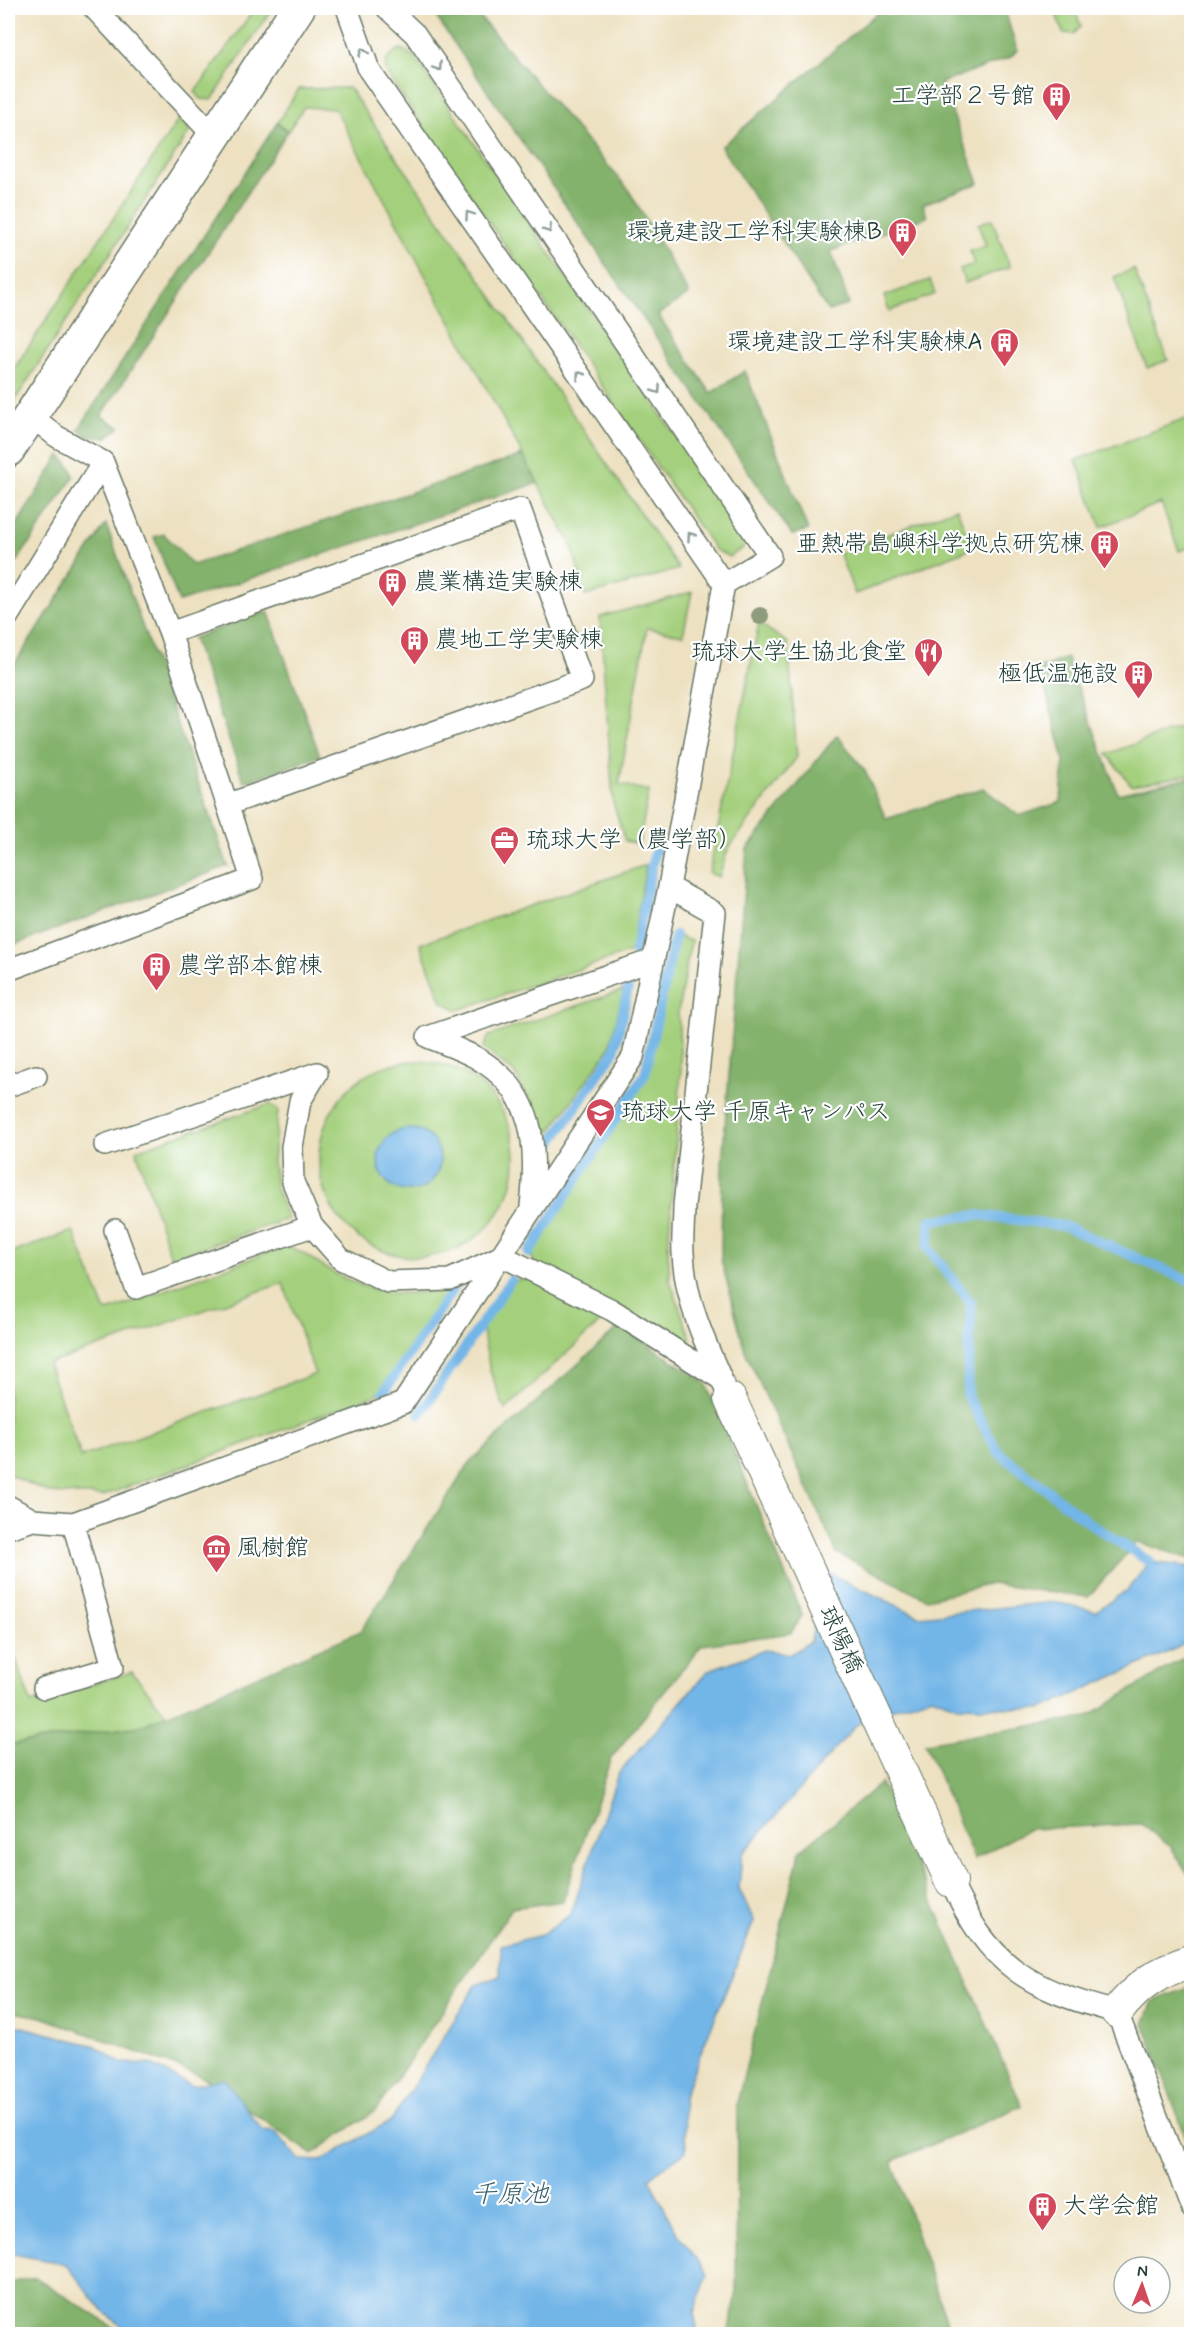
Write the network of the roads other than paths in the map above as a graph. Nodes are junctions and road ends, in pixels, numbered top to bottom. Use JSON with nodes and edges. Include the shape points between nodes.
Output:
{"nodes":[{"id":1,"x":94,"y":8,"type":"edge"},
{"id":2,"x":298,"y":8,"type":"edge"},
{"id":3,"x":347,"y":8,"type":"edge"},
{"id":4,"x":387,"y":8,"type":"edge"},
{"id":5,"x":214,"y":136,"type":"junction"},
{"id":6,"x":30,"y":415,"type":"junction"},
{"id":7,"x":8,"y":450,"type":"edge"},
{"id":8,"x":103,"y":462,"type":"junction"},
{"id":9,"x":724,"y":584,"type":"junction"},
{"id":10,"x":8,"y":616,"type":"edge"},
{"id":11,"x":170,"y":633,"type":"junction"},
{"id":12,"x":229,"y":804,"type":"junction"},
{"id":13,"x":669,"y":887,"type":"junction"},
{"id":14,"x":653,"y":960,"type":"junction"},
{"id":15,"x":8,"y":970,"type":"edge"},
{"id":16,"x":36,"y":1076,"type":"dead end"},
{"id":17,"x":8,"y":1086,"type":"edge"},
{"id":18,"x":105,"y":1145,"type":"dead end"},
{"id":19,"x":530,"y":1213,"type":"junction"},
{"id":20,"x":312,"y":1226,"type":"junction"},
{"id":21,"x":115,"y":1230,"type":"dead end"},
{"id":22,"x":502,"y":1256,"type":"junction"},
{"id":23,"x":726,"y":1389,"type":"junction"},
{"id":24,"x":8,"y":1506,"type":"edge"},
{"id":25,"x":33,"y":1520,"type":"junction"},
{"id":26,"x":73,"y":1522,"type":"junction"},
{"id":27,"x":8,"y":1528,"type":"edge"},
{"id":28,"x":44,"y":1688,"type":"dead end"},
{"id":29,"x":951,"y":1881,"type":"joint"},
{"id":30,"x":1191,"y":1960,"type":"edge"},
{"id":31,"x":1117,"y":2012,"type":"junction"},
{"id":32,"x":1191,"y":2208,"type":"edge"}],
"edges":[{"from":1,"to":5,"type":"lane"},
{"from":2,"to":5,"type":"street"},
{"from":9,"to":3,"type":"lane","one_way":true,"via":[[369,70]]},
{"from":4,"to":9,"type":"lane","one_way":true,"via":[[416,34],[770,556]]},
{"from":5,"to":6,"type":"street"},
{"from":6,"to":7,"type":"street"},
{"from":6,"to":8,"type":"lane","via":[[56,436]]},
{"from":8,"to":10,"type":"lane"},
{"from":8,"to":11,"type":"lane"},
{"from":9,"to":13,"type":"lane"},
{"from":11,"to":12,"type":"lane"},
{"from":11,"to":12,"type":"lane","via":[[520,509],[582,680]]},
{"from":12,"to":15,"type":"lane","via":[[252,879]]},
{"from":13,"to":14,"type":"lane"},
{"from":13,"to":23,"type":"lane","via":[[715,913],[684,1206],[683,1253],[687,1288],[698,1323]]},
{"from":14,"to":19,"type":"lane","via":[[633,1057]]},
{"from":14,"to":19,"type":"lane","via":[[428,1037],[476,1057],[512,1084],[531,1122],[536,1166]]},
{"from":16,"to":17,"type":"lane"},
{"from":18,"to":20,"type":"lane","via":[[317,1073],[300,1101],[292,1147],[293,1182]]},
{"from":19,"to":22,"type":"lane"},
{"from":20,"to":21,"type":"lane","via":[[136,1288]]},
{"from":20,"to":22,"type":"lane","via":[[341,1259],[388,1282],[450,1280]]},
{"from":22,"to":23,"type":"lane","via":[[612,1310]]},
{"from":22,"to":26,"type":"lane","via":[[403,1403]]},
{"from":23,"to":29,"type":"street","name":"球陽橋"},
{"from":24,"to":25,"type":"lane"},
{"from":25,"to":26,"type":"lane"},
{"from":25,"to":27,"type":"lane"},
{"from":26,"to":28,"type":"lane","via":[[113,1667]]},
{"from":29,"to":31,"type":"lane","via":[[983,1941],[1007,1967],[1033,1983]]},
{"from":30,"to":31,"type":"street","via":[[1158,1973],[1132,1992]]},
{"from":31,"to":32,"type":"lane"}]}
